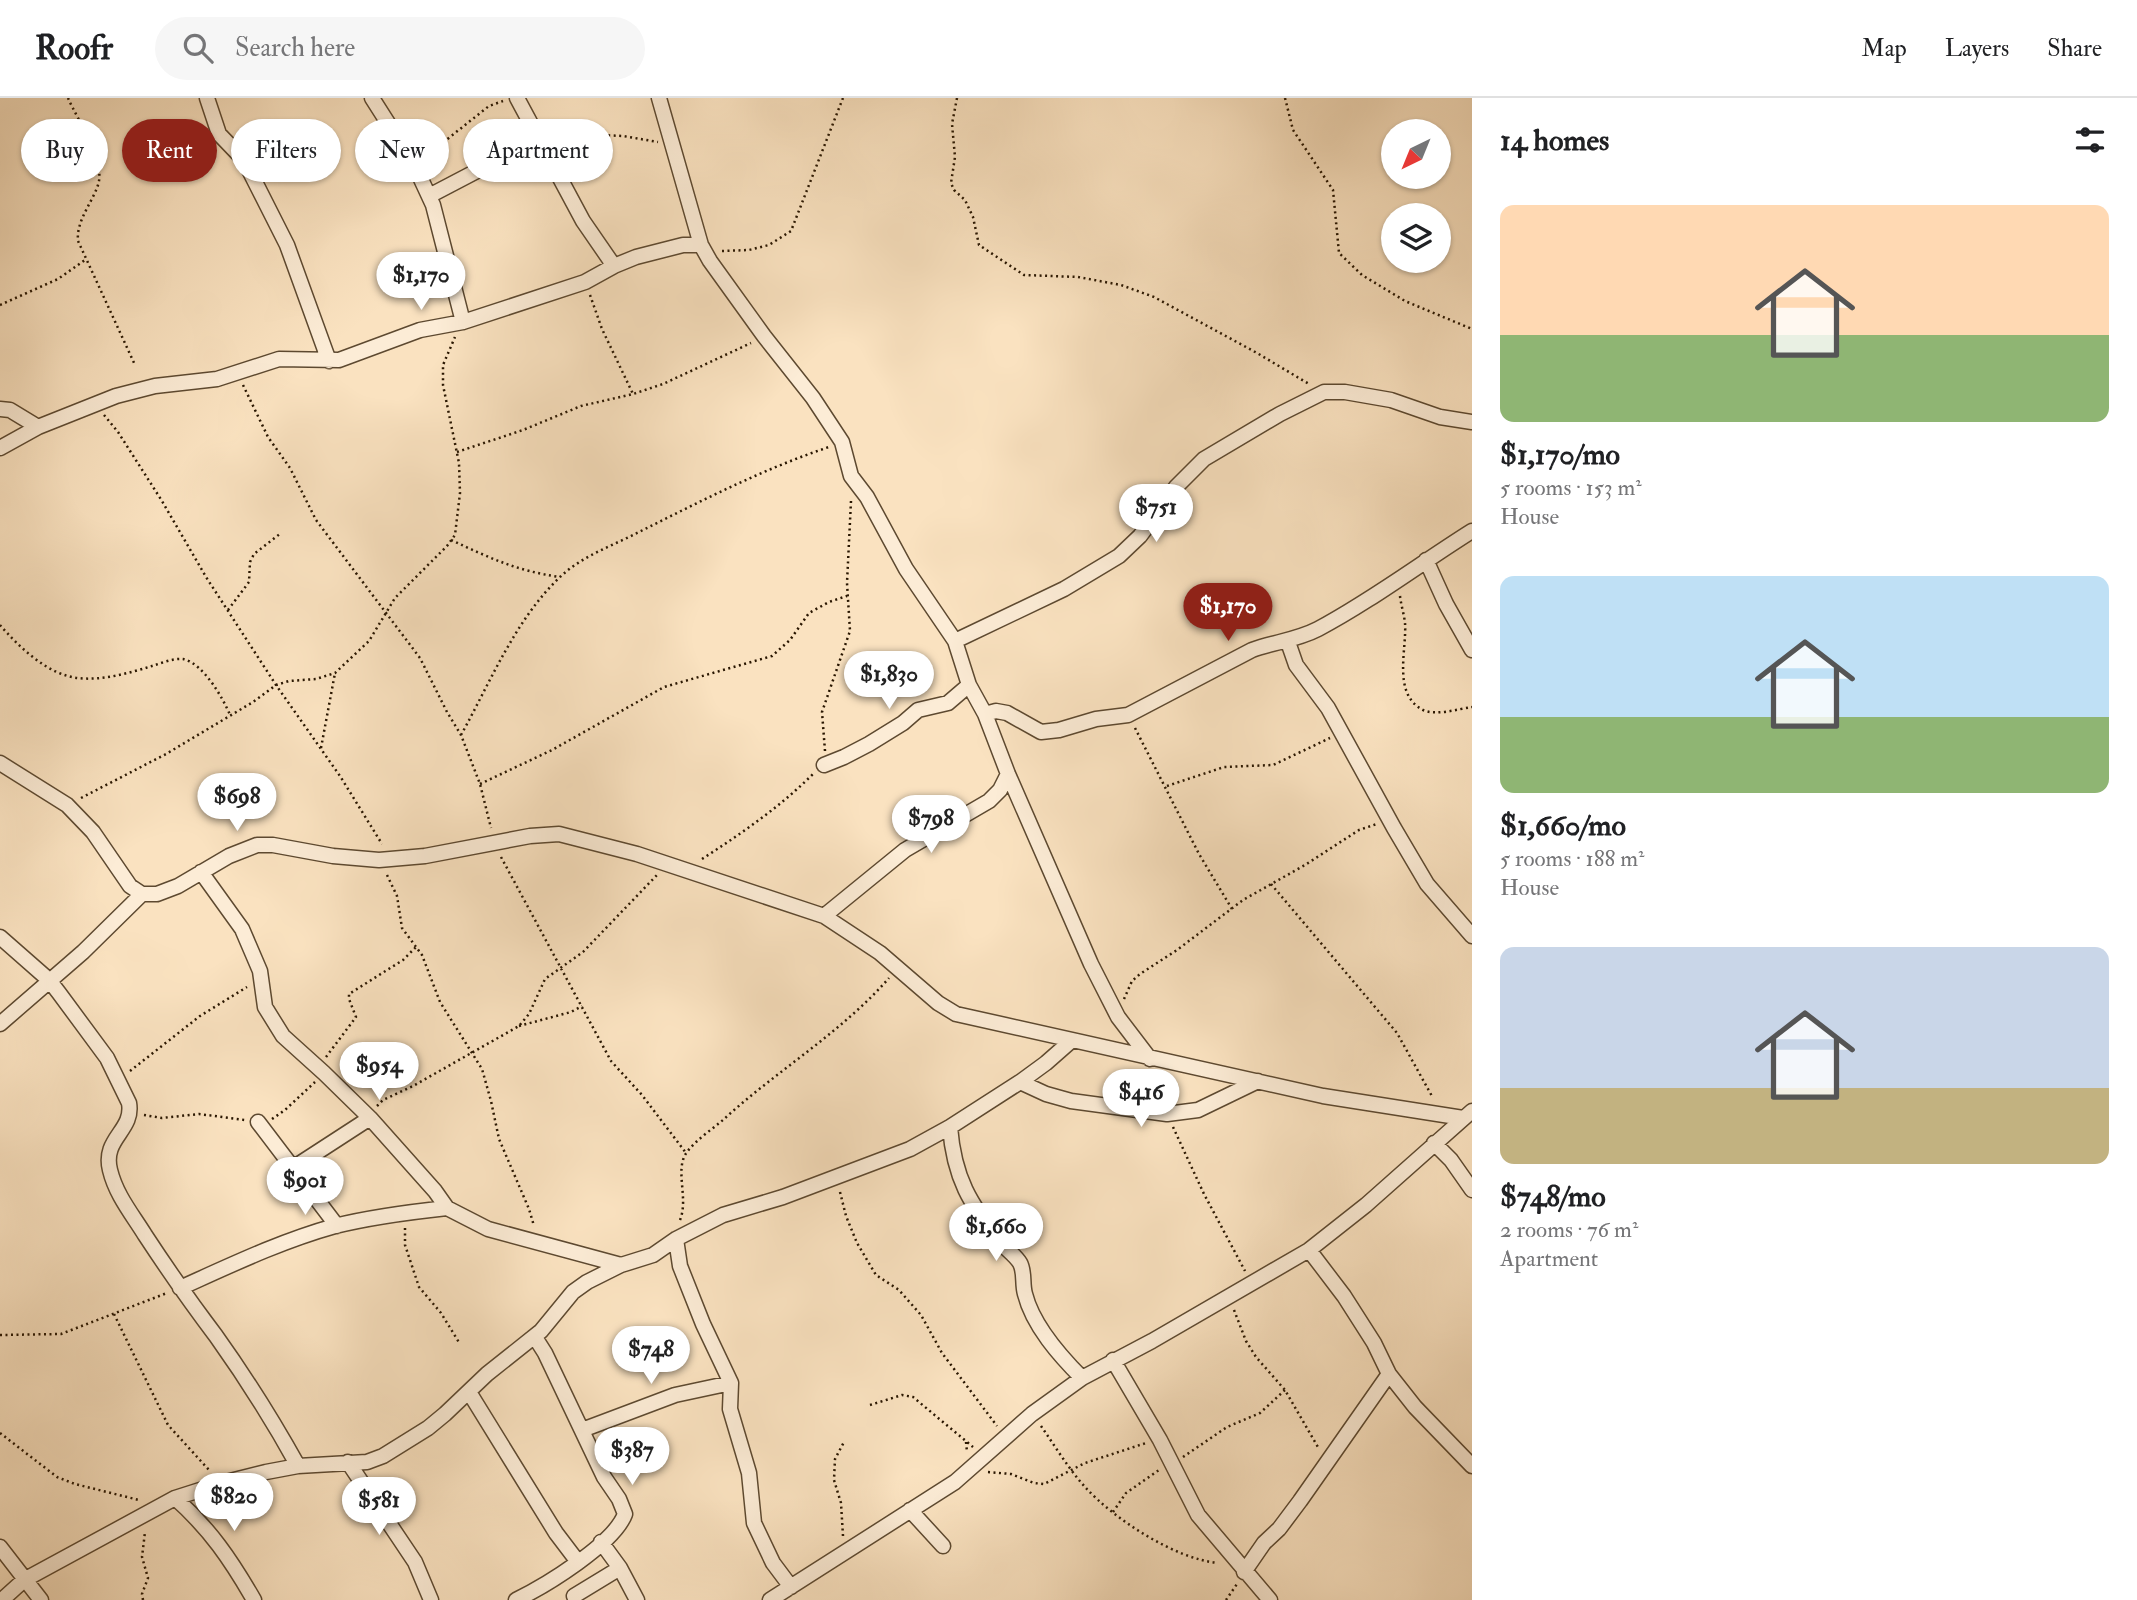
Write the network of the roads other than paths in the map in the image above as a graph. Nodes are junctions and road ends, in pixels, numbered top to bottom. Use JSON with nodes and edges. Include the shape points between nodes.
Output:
{"nodes":[{"id":1,"x":207,"y":98,"type":"edge"},
{"id":2,"x":372,"y":98,"type":"edge"},
{"id":3,"x":515,"y":98,"type":"edge"},
{"id":4,"x":659,"y":98,"type":"edge"},
{"id":5,"x":527,"y":119,"type":"edge"},
{"id":6,"x":463,"y":178,"type":"edge"},
{"id":7,"x":562,"y":182,"type":"edge"},
{"id":8,"x":429,"y":195,"type":"junction"},
{"id":9,"x":701,"y":245,"type":"junction"},
{"id":10,"x":614,"y":266,"type":"junction"},
{"id":11,"x":463,"y":322,"type":"junction"},
{"id":12,"x":329,"y":361,"type":"junction"},
{"id":13,"x":0,"y":409,"type":"edge"},
{"id":14,"x":1472,"y":422,"type":"edge"},
{"id":15,"x":38,"y":427,"type":"junction"},
{"id":16,"x":0,"y":448,"type":"edge"},
{"id":17,"x":1472,"y":531,"type":"edge"},
{"id":18,"x":1426,"y":560,"type":"junction"},
{"id":19,"x":955,"y":641,"type":"junction"},
{"id":20,"x":1288,"y":642,"type":"junction"},
{"id":21,"x":1472,"y":650,"type":"edge"},
{"id":22,"x":969,"y":685,"type":"junction"},
{"id":23,"x":985,"y":714,"type":"junction"},
{"id":24,"x":0,"y":764,"type":"edge"},
{"id":25,"x":824,"y":765,"type":"road end"},
{"id":26,"x":1008,"y":774,"type":"junction"},
{"id":27,"x":201,"y":872,"type":"junction"},
{"id":28,"x":142,"y":894,"type":"junction"},
{"id":29,"x":824,"y":916,"type":"junction"},
{"id":30,"x":1472,"y":936,"type":"edge"},
{"id":31,"x":0,"y":937,"type":"edge"},
{"id":32,"x":49,"y":980,"type":"junction"},
{"id":33,"x":0,"y":1024,"type":"edge"},
{"id":34,"x":1071,"y":1041,"type":"junction"},
{"id":35,"x":1150,"y":1059,"type":"junction"},
{"id":36,"x":1258,"y":1081,"type":"junction"},
{"id":37,"x":1020,"y":1082,"type":"junction"},
{"id":38,"x":1467,"y":1114,"type":"edge"},
{"id":39,"x":370,"y":1118,"type":"junction"},
{"id":40,"x":258,"y":1122,"type":"road end"},
{"id":41,"x":950,"y":1128,"type":"junction"},
{"id":42,"x":1434,"y":1143,"type":"junction"},
{"id":43,"x":293,"y":1168,"type":"junction"},
{"id":44,"x":1472,"y":1190,"type":"edge"},
{"id":45,"x":447,"y":1208,"type":"junction"},
{"id":46,"x":337,"y":1226,"type":"junction"},
{"id":47,"x":676,"y":1239,"type":"junction"},
{"id":48,"x":1309,"y":1250,"type":"junction"},
{"id":49,"x":621,"y":1265,"type":"junction"},
{"id":50,"x":180,"y":1288,"type":"junction"},
{"id":51,"x":531,"y":1338,"type":"junction"},
{"id":52,"x":1113,"y":1360,"type":"junction"},
{"id":53,"x":1389,"y":1374,"type":"junction"},
{"id":54,"x":1082,"y":1378,"type":"junction"},
{"id":55,"x":731,"y":1384,"type":"junction"},
{"id":56,"x":469,"y":1392,"type":"junction"},
{"id":57,"x":582,"y":1430,"type":"junction"},
{"id":58,"x":348,"y":1462,"type":"junction"},
{"id":59,"x":298,"y":1466,"type":"junction"},
{"id":60,"x":1472,"y":1466,"type":"edge"},
{"id":61,"x":175,"y":1498,"type":"junction"},
{"id":62,"x":910,"y":1510,"type":"junction"},
{"id":63,"x":601,"y":1542,"type":"junction"},
{"id":64,"x":943,"y":1546,"type":"dead end"},
{"id":65,"x":0,"y":1547,"type":"edge"},
{"id":66,"x":578,"y":1562,"type":"junction"},
{"id":67,"x":620,"y":1568,"type":"junction"},
{"id":68,"x":1242,"y":1569,"type":"junction"},
{"id":69,"x":24,"y":1580,"type":"junction"},
{"id":70,"x":791,"y":1587,"type":"junction"},
{"id":71,"x":574,"y":1596,"type":"dead end"},
{"id":72,"x":634,"y":1599,"type":"edge"},
{"id":73,"x":2,"y":1600,"type":"edge"},
{"id":74,"x":41,"y":1600,"type":"edge"},
{"id":75,"x":254,"y":1600,"type":"edge"},
{"id":76,"x":432,"y":1600,"type":"edge"},
{"id":77,"x":516,"y":1600,"type":"edge"},
{"id":78,"x":770,"y":1600,"type":"edge"},
{"id":79,"x":1270,"y":1600,"type":"edge"}],
"edges":[{"from":1,"to":12,"type":"street","via":[[219,134],[244,160],[287,245]]},
{"from":2,"to":8,"type":"street"},
{"from":3,"to":5,"type":"street"},
{"from":4,"to":9,"type":"street"},
{"from":6,"to":8,"type":"street"},
{"from":7,"to":10,"type":"street"},
{"from":8,"to":11,"type":"street"},
{"from":9,"to":10,"type":"street","via":[[663,249]]},
{"from":9,"to":19,"type":"street","via":[[842,442],[851,477]]},
{"from":10,"to":11,"type":"street","via":[[585,282]]},
{"from":11,"to":12,"type":"street","via":[[420,330]]},
{"from":12,"to":15,"type":"street","via":[[279,359],[204,382],[155,386]]},
{"from":13,"to":15,"type":"street"},
{"from":14,"to":19,"type":"street","via":[[1440,417],[1391,400],[1324,392],[1204,459],[1119,556],[1064,589]]},
{"from":15,"to":16,"type":"street"},
{"from":17,"to":18,"type":"street"},
{"from":18,"to":20,"type":"street","via":[[1317,630]]},
{"from":18,"to":21,"type":"street"},
{"from":19,"to":22,"type":"street"},
{"from":20,"to":23,"type":"street","via":[[1252,650],[1128,715],[1041,732],[1007,713]]},
{"from":20,"to":30,"type":"street","via":[[1296,665],[1328,708],[1427,884]]},
{"from":22,"to":23,"type":"street"},
{"from":22,"to":25,"type":"street","via":[[948,703],[918,710],[869,744]]},
{"from":23,"to":26,"type":"street"},
{"from":24,"to":28,"type":"street","via":[[67,805],[93,832],[130,886]]},
{"from":26,"to":29,"type":"street","via":[[989,800],[905,850]]},
{"from":26,"to":35,"type":"street","via":[[1091,964],[1118,1017]]},
{"from":27,"to":28,"type":"street","via":[[157,894]]},
{"from":27,"to":29,"type":"street","via":[[257,845],[386,860],[559,834],[668,863]]},
{"from":27,"to":39,"type":"street","via":[[242,929],[261,978],[265,1007],[283,1037]]},
{"from":28,"to":32,"type":"street"},
{"from":29,"to":34,"type":"street","via":[[956,1014]]},
{"from":31,"to":32,"type":"street"},
{"from":32,"to":33,"type":"street"},
{"from":32,"to":50,"type":"street","via":[[107,1058],[130,1103],[131,1115],[111,1145],[109,1169],[117,1192]]},
{"from":34,"to":35,"type":"street"},
{"from":34,"to":37,"type":"street"},
{"from":35,"to":36,"type":"street"},
{"from":36,"to":37,"type":"street","via":[[1198,1110],[1167,1114],[1071,1101]]},
{"from":36,"to":38,"type":"street","via":[[1439,1115]]},
{"from":37,"to":41,"type":"street"},
{"from":38,"to":42,"type":"street"},
{"from":39,"to":43,"type":"street"},
{"from":39,"to":45,"type":"street"},
{"from":40,"to":43,"type":"street"},
{"from":41,"to":47,"type":"street","via":[[891,1158],[723,1214]]},
{"from":41,"to":54,"type":"street","via":[[958,1177],[972,1203],[1020,1264],[1030,1308],[1064,1360]]},
{"from":42,"to":44,"type":"street"},
{"from":42,"to":48,"type":"street"},
{"from":43,"to":46,"type":"street"},
{"from":45,"to":46,"type":"street"},
{"from":45,"to":49,"type":"street","via":[[488,1229]]},
{"from":46,"to":50,"type":"street","via":[[251,1255]]},
{"from":47,"to":49,"type":"street","via":[[653,1255]]},
{"from":47,"to":55,"type":"street","via":[[680,1266]]},
{"from":48,"to":52,"type":"street"},
{"from":48,"to":53,"type":"street","via":[[1344,1296]]},
{"from":49,"to":51,"type":"street","via":[[573,1292]]},
{"from":50,"to":59,"type":"street","via":[[244,1376]]},
{"from":51,"to":56,"type":"street"},
{"from":51,"to":57,"type":"street","via":[[545,1353]]},
{"from":52,"to":54,"type":"street"},
{"from":52,"to":68,"type":"street","via":[[1198,1515]]},
{"from":53,"to":60,"type":"street"},
{"from":53,"to":68,"type":"street","via":[[1279,1529]]},
{"from":54,"to":62,"type":"street","via":[[1032,1414],[967,1473]]},
{"from":55,"to":57,"type":"street","via":[[675,1395]]},
{"from":55,"to":70,"type":"street","via":[[730,1409],[749,1473],[754,1523],[773,1563]]},
{"from":56,"to":58,"type":"street","via":[[428,1428],[383,1456]]},
{"from":56,"to":66,"type":"street"},
{"from":57,"to":63,"type":"street","via":[[625,1514]]},
{"from":58,"to":59,"type":"street"},
{"from":58,"to":76,"type":"street","via":[[415,1562]]},
{"from":59,"to":61,"type":"street"},
{"from":61,"to":69,"type":"street"},
{"from":61,"to":75,"type":"street","via":[[215,1538]]},
{"from":62,"to":64,"type":"street"},
{"from":62,"to":70,"type":"street"},
{"from":63,"to":66,"type":"street"},
{"from":63,"to":67,"type":"street"},
{"from":65,"to":69,"type":"street"},
{"from":66,"to":77,"type":"street"},
{"from":67,"to":71,"type":"street"},
{"from":67,"to":72,"type":"street"},
{"from":68,"to":79,"type":"street"},
{"from":69,"to":73,"type":"street"},
{"from":69,"to":74,"type":"street"},
{"from":70,"to":78,"type":"street"}]}
